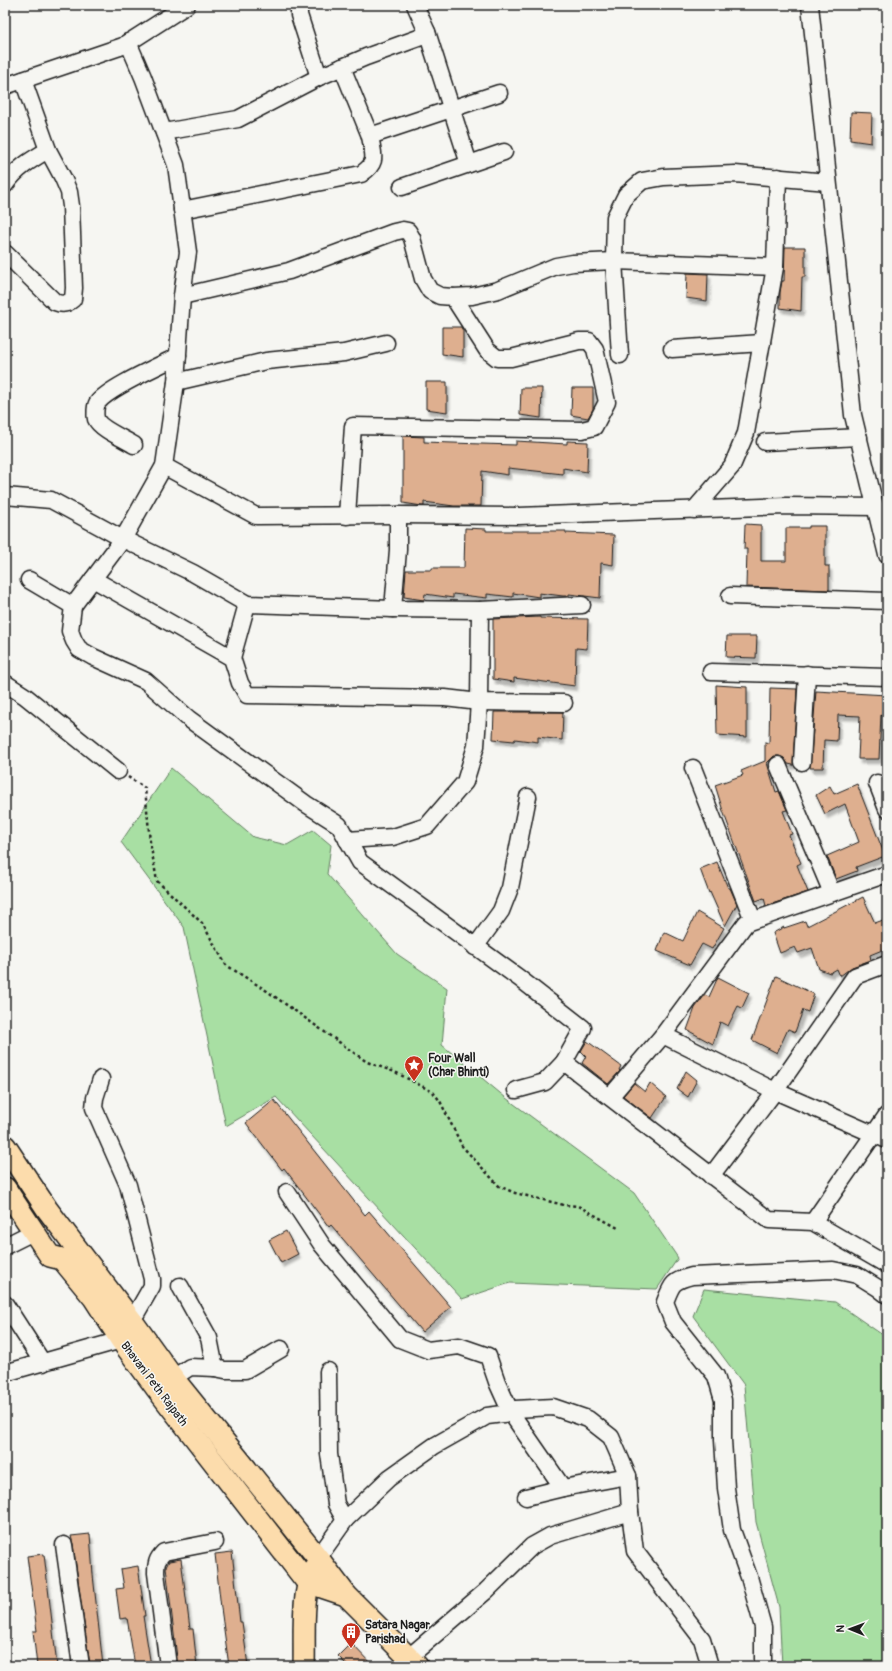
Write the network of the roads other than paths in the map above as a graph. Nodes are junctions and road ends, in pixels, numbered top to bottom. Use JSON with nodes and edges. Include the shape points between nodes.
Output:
{"nodes":[{"id":1,"x":188,"y":5,"type":"edge"},
{"id":2,"x":302,"y":5,"type":"edge"},
{"id":3,"x":415,"y":5,"type":"edge"},
{"id":4,"x":810,"y":5,"type":"edge"},
{"id":5,"x":428,"y":32,"type":"junction"},
{"id":6,"x":128,"y":42,"type":"junction"},
{"id":7,"x":342,"y":67,"type":"junction"},
{"id":8,"x":319,"y":77,"type":"junction"},
{"id":9,"x":23,"y":80,"type":"junction"},
{"id":10,"x":5,"y":86,"type":"edge"},
{"id":11,"x":499,"y":93,"type":"dead end"},
{"id":12,"x":451,"y":109,"type":"junction"},
{"id":13,"x":164,"y":132,"type":"junction"},
{"id":14,"x":370,"y":136,"type":"junction"},
{"id":15,"x":48,"y":150,"type":"junction"},
{"id":16,"x":504,"y":152,"type":"dead end"},
{"id":17,"x":468,"y":164,"type":"junction"},
{"id":18,"x":778,"y":177,"type":"junction"},
{"id":19,"x":828,"y":182,"type":"junction"},
{"id":20,"x":5,"y":185,"type":"edge"},
{"id":21,"x":402,"y":186,"type":"dead end"},
{"id":22,"x":182,"y":210,"type":"junction"},
{"id":23,"x":5,"y":254,"type":"edge"},
{"id":24,"x":614,"y":261,"type":"junction"},
{"id":25,"x":774,"y":267,"type":"junction"},
{"id":26,"x":182,"y":296,"type":"junction"},
{"id":27,"x":454,"y":297,"type":"junction"},
{"id":28,"x":386,"y":343,"type":"dead end"},
{"id":29,"x":762,"y":343,"type":"junction"},
{"id":30,"x":672,"y":349,"type":"dead end"},
{"id":31,"x":620,"y":355,"type":"dead end"},
{"id":32,"x":178,"y":356,"type":"junction"},
{"id":33,"x":176,"y":382,"type":"junction"},
{"id":34,"x":859,"y":437,"type":"junction"},
{"id":35,"x":765,"y":442,"type":"dead end"},
{"id":36,"x":134,"y":445,"type":"dead end"},
{"id":37,"x":164,"y":466,"type":"junction"},
{"id":38,"x":5,"y":496,"type":"edge"},
{"id":39,"x":876,"y":507,"type":"junction"},
{"id":40,"x":694,"y":510,"type":"junction"},
{"id":41,"x":398,"y":515,"type":"junction"},
{"id":42,"x":347,"y":516,"type":"junction"},
{"id":43,"x":884,"y":527,"type":"edge"},
{"id":44,"x":123,"y":539,"type":"junction"},
{"id":45,"x":887,"y":555,"type":"edge"},
{"id":46,"x":29,"y":580,"type":"dead end"},
{"id":47,"x":93,"y":580,"type":"junction"},
{"id":48,"x":730,"y":596,"type":"dead end"},
{"id":49,"x":887,"y":601,"type":"edge"},
{"id":50,"x":247,"y":604,"type":"junction"},
{"id":51,"x":582,"y":605,"type":"dead end"},
{"id":52,"x":73,"y":606,"type":"junction"},
{"id":53,"x":393,"y":609,"type":"junction"},
{"id":54,"x":480,"y":610,"type":"junction"},
{"id":55,"x":232,"y":658,"type":"junction"},
{"id":56,"x":711,"y":672,"type":"dead end"},
{"id":57,"x":807,"y":674,"type":"junction"},
{"id":58,"x":887,"y":676,"type":"edge"},
{"id":59,"x":5,"y":683,"type":"edge"},
{"id":60,"x":479,"y":702,"type":"junction"},
{"id":61,"x":564,"y":703,"type":"dead end"},
{"id":62,"x":802,"y":762,"type":"dead end"},
{"id":63,"x":778,"y":765,"type":"dead end"},
{"id":64,"x":693,"y":768,"type":"dead end"},
{"id":65,"x":118,"y":771,"type":"road end"},
{"id":66,"x":876,"y":783,"type":"dead end"},
{"id":67,"x":528,"y":797,"type":"dead end"},
{"id":68,"x":887,"y":809,"type":"edge"},
{"id":69,"x":347,"y":840,"type":"junction"},
{"id":70,"x":887,"y":874,"type":"edge"},
{"id":71,"x":832,"y":893,"type":"junction"},
{"id":72,"x":753,"y":920,"type":"junction"},
{"id":73,"x":475,"y":947,"type":"junction"},
{"id":74,"x":887,"y":964,"type":"edge"},
{"id":75,"x":663,"y":1034,"type":"junction"},
{"id":76,"x":564,"y":1062,"type":"junction"},
{"id":77,"x":101,"y":1079,"type":"dead end"},
{"id":78,"x":516,"y":1090,"type":"dead end"},
{"id":79,"x":775,"y":1091,"type":"junction"},
{"id":80,"x":610,"y":1097,"type":"junction"},
{"id":81,"x":887,"y":1115,"type":"edge"},
{"id":82,"x":880,"y":1137,"type":"edge"},
{"id":83,"x":5,"y":1146,"type":"edge"},
{"id":84,"x":5,"y":1166,"type":"edge"},
{"id":85,"x":711,"y":1176,"type":"junction"},
{"id":86,"x":5,"y":1188,"type":"edge"},
{"id":87,"x":287,"y":1192,"type":"dead end"},
{"id":88,"x":813,"y":1222,"type":"junction"},
{"id":89,"x":33,"y":1232,"type":"junction"},
{"id":90,"x":5,"y":1246,"type":"edge"},
{"id":91,"x":62,"y":1259,"type":"junction"},
{"id":92,"x":887,"y":1265,"type":"edge"},
{"id":93,"x":180,"y":1286,"type":"dead end"},
{"id":94,"x":884,"y":1287,"type":"edge"},
{"id":95,"x":5,"y":1304,"type":"edge"},
{"id":96,"x":132,"y":1321,"type":"junction"},
{"id":97,"x":121,"y":1340,"type":"junction"},
{"id":98,"x":281,"y":1349,"type":"dead end"},
{"id":99,"x":43,"y":1363,"type":"junction"},
{"id":100,"x":215,"y":1368,"type":"junction"},
{"id":101,"x":328,"y":1371,"type":"dead end"},
{"id":102,"x":5,"y":1373,"type":"edge"},
{"id":103,"x":173,"y":1378,"type":"junction"},
{"id":104,"x":511,"y":1413,"type":"junction"},
{"id":105,"x":628,"y":1476,"type":"junction"},
{"id":106,"x":563,"y":1488,"type":"junction"},
{"id":107,"x":526,"y":1497,"type":"dead end"},
{"id":108,"x":630,"y":1512,"type":"junction"},
{"id":109,"x":346,"y":1520,"type":"junction"},
{"id":110,"x":215,"y":1542,"type":"dead end"},
{"id":111,"x":64,"y":1545,"type":"dead end"},
{"id":112,"x":318,"y":1558,"type":"junction"},
{"id":113,"x":307,"y":1582,"type":"junction"},
{"id":114,"x":346,"y":1595,"type":"junction"},
{"id":115,"x":413,"y":1661,"type":"edge"},
{"id":116,"x":81,"y":1666,"type":"edge"},
{"id":117,"x":168,"y":1666,"type":"edge"},
{"id":118,"x":304,"y":1666,"type":"edge"},
{"id":119,"x":710,"y":1666,"type":"edge"},
{"id":120,"x":763,"y":1666,"type":"edge"}],
"edges":[{"from":1,"to":6,"type":"street"},
{"from":2,"to":8,"type":"street","via":[[299,7],[299,15]]},
{"from":3,"to":5,"type":"street"},
{"from":4,"to":19,"type":"street"},
{"from":5,"to":7,"type":"street","via":[[424,36]]},
{"from":5,"to":12,"type":"street"},
{"from":6,"to":9,"type":"street","via":[[123,46]]},
{"from":6,"to":13,"type":"street"},
{"from":7,"to":8,"type":"street"},
{"from":7,"to":14,"type":"street"},
{"from":8,"to":13,"type":"street","via":[[238,119]]},
{"from":9,"to":10,"type":"street"},
{"from":9,"to":15,"type":"street"},
{"from":11,"to":12,"type":"street"},
{"from":12,"to":14,"type":"street"},
{"from":12,"to":17,"type":"street"},
{"from":13,"to":22,"type":"street","via":[[176,165]]},
{"from":14,"to":22,"type":"street","via":[[374,162],[361,174]]},
{"from":15,"to":20,"type":"street","via":[[25,163]]},
{"from":15,"to":23,"type":"street","via":[[69,192],[73,298],[68,303],[55,302]]},
{"from":16,"to":17,"type":"street"},
{"from":17,"to":21,"type":"street"},
{"from":18,"to":19,"type":"street"},
{"from":18,"to":24,"type":"street","via":[[735,174],[664,177],[642,181],[626,195],[615,217]]},
{"from":18,"to":25,"type":"street"},
{"from":19,"to":34,"type":"street","via":[[853,415]]},
{"from":22,"to":26,"type":"street","via":[[188,252]]},
{"from":24,"to":25,"type":"street"},
{"from":24,"to":27,"type":"street","via":[[556,266],[498,290]]},
{"from":24,"to":31,"type":"street"},
{"from":25,"to":29,"type":"street"},
{"from":26,"to":27,"type":"street","via":[[290,271],[403,230],[408,231],[412,238],[423,279],[430,291],[440,296]]},
{"from":26,"to":32,"type":"street"},
{"from":27,"to":42,"type":"street","via":[[487,350],[497,358],[511,358],[589,341],[596,349],[607,402],[594,427],[582,430],[353,426]]},
{"from":28,"to":33,"type":"street","via":[[344,353],[266,361]]},
{"from":29,"to":30,"type":"street"},
{"from":29,"to":40,"type":"street","via":[[746,433],[739,452],[732,466]]},
{"from":32,"to":33,"type":"street"},
{"from":32,"to":36,"type":"street","via":[[111,391],[98,402],[96,420],[107,430]]},
{"from":33,"to":37,"type":"street"},
{"from":34,"to":35,"type":"street"},
{"from":34,"to":39,"type":"street"},
{"from":37,"to":42,"type":"street","via":[[256,516]]},
{"from":37,"to":44,"type":"street"},
{"from":38,"to":44,"type":"street","via":[[51,500]]},
{"from":39,"to":40,"type":"street","via":[[786,506]]},
{"from":39,"to":43,"type":"street"},
{"from":40,"to":41,"type":"street","via":[[520,516]]},
{"from":41,"to":42,"type":"street"},
{"from":41,"to":53,"type":"street"},
{"from":43,"to":45,"type":"street"},
{"from":44,"to":47,"type":"street"},
{"from":44,"to":50,"type":"street","via":[[194,573]]},
{"from":46,"to":52,"type":"street"},
{"from":47,"to":52,"type":"street"},
{"from":47,"to":55,"type":"street"},
{"from":48,"to":49,"type":"street"},
{"from":50,"to":53,"type":"street"},
{"from":50,"to":55,"type":"street"},
{"from":51,"to":54,"type":"street"},
{"from":52,"to":69,"type":"street","via":[[70,631],[79,649],[146,681],[189,719],[339,825]]},
{"from":53,"to":54,"type":"street"},
{"from":54,"to":60,"type":"street"},
{"from":55,"to":60,"type":"street","via":[[247,695],[445,698]]},
{"from":56,"to":57,"type":"street"},
{"from":57,"to":58,"type":"street"},
{"from":57,"to":62,"type":"street"},
{"from":59,"to":65,"type":"street","via":[[25,696]]},
{"from":60,"to":61,"type":"street"},
{"from":60,"to":69,"type":"street","via":[[476,746],[465,782],[427,826],[393,837]]},
{"from":63,"to":71,"type":"street"},
{"from":64,"to":72,"type":"street"},
{"from":66,"to":68,"type":"street"},
{"from":67,"to":73,"type":"street","via":[[510,888],[501,911]]},
{"from":69,"to":73,"type":"street","via":[[360,862]]},
{"from":70,"to":71,"type":"street"},
{"from":71,"to":72,"type":"street"},
{"from":72,"to":75,"type":"street","via":[[746,923]]},
{"from":73,"to":76,"type":"street","via":[[583,1028]]},
{"from":74,"to":79,"type":"street","via":[[855,976]]},
{"from":75,"to":79,"type":"street"},
{"from":75,"to":80,"type":"street"},
{"from":76,"to":78,"type":"street","via":[[545,1082]]},
{"from":76,"to":80,"type":"street"},
{"from":77,"to":96,"type":"street","via":[[94,1108],[128,1185],[152,1279],[149,1293]]},
{"from":79,"to":82,"type":"street"},
{"from":79,"to":85,"type":"street"},
{"from":80,"to":85,"type":"street"},
{"from":81,"to":82,"type":"street"},
{"from":82,"to":88,"type":"street"},
{"from":83,"to":96,"type":"main road","via":[[47,1209]]},
{"from":84,"to":91,"type":"main road","via":[[47,1226]]},
{"from":85,"to":88,"type":"street","via":[[769,1220]]},
{"from":86,"to":89,"type":"main road","name":"Bhavani Peth Rajpath"},
{"from":87,"to":104,"type":"street","via":[[322,1245],[400,1339],[428,1350],[459,1346],[488,1356]]},
{"from":88,"to":92,"type":"street"},
{"from":89,"to":90,"type":"street"},
{"from":89,"to":91,"type":"main road","name":"Bhavani Peth Rajpath","via":[[50,1256]]},
{"from":91,"to":97,"type":"main road","name":"Bhavani Peth Rajpath","via":[[94,1298]]},
{"from":93,"to":100,"type":"street","via":[[209,1338]]},
{"from":94,"to":120,"type":"street","via":[[833,1270],[692,1276],[677,1280],[665,1302],[673,1322],[716,1376],[723,1400],[726,1481],[732,1530],[763,1627]]},
{"from":95,"to":99,"type":"street"},
{"from":96,"to":97,"type":"street"},
{"from":96,"to":103,"type":"main road"},
{"from":97,"to":99,"type":"street"},
{"from":97,"to":113,"type":"main road","name":"Bhavani Peth Rajpath"},
{"from":98,"to":100,"type":"street","via":[[245,1370]]},
{"from":99,"to":102,"type":"street"},
{"from":100,"to":103,"type":"street","via":[[190,1367]]},
{"from":101,"to":109,"type":"street","via":[[329,1454],[336,1504]]},
{"from":103,"to":112,"type":"main road"},
{"from":104,"to":105,"type":"street","via":[[515,1409],[553,1407],[588,1419],[611,1436]]},
{"from":104,"to":106,"type":"street"},
{"from":104,"to":109,"type":"street","via":[[487,1416],[434,1446],[389,1478]]},
{"from":105,"to":106,"type":"street"},
{"from":105,"to":108,"type":"street"},
{"from":106,"to":107,"type":"street"},
{"from":108,"to":115,"type":"street","via":[[550,1536],[532,1546]]},
{"from":108,"to":119,"type":"street","via":[[635,1551],[702,1639]]},
{"from":109,"to":112,"type":"street"},
{"from":110,"to":117,"type":"street","via":[[164,1552],[156,1563]]},
{"from":111,"to":116,"type":"street"},
{"from":112,"to":113,"type":"main road"},
{"from":112,"to":114,"type":"main road"},
{"from":113,"to":114,"type":"main road"},
{"from":113,"to":118,"type":"main road"},
{"from":114,"to":115,"type":"main road"}]}
